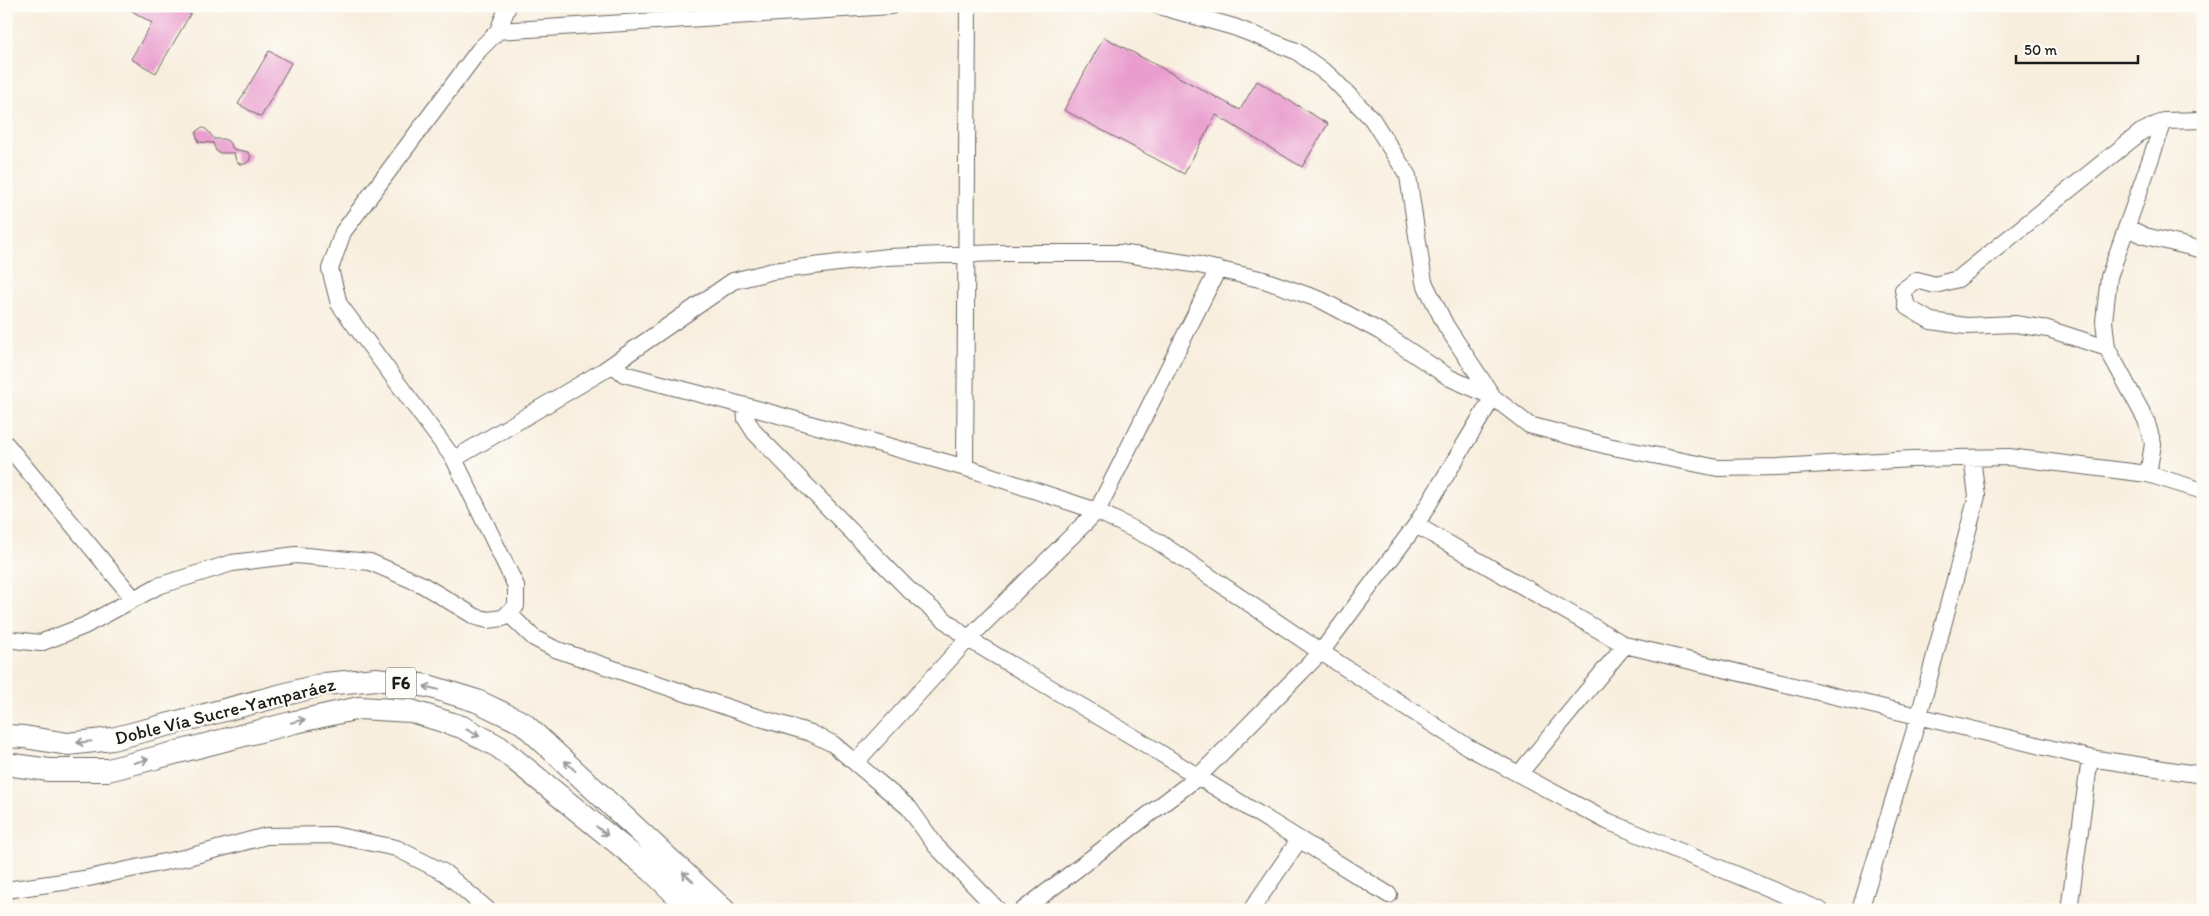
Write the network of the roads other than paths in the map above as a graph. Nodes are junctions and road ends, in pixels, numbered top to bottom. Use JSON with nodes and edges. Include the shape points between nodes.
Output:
{"nodes":[{"id":1,"x":508,"y":6,"type":"edge"},
{"id":2,"x":891,"y":6,"type":"edge"},
{"id":3,"x":968,"y":6,"type":"edge"},
{"id":4,"x":1159,"y":6,"type":"edge"},
{"id":5,"x":785,"y":9,"type":"edge"},
{"id":6,"x":1204,"y":12,"type":"edge"},
{"id":7,"x":668,"y":13,"type":"edge"},
{"id":8,"x":498,"y":31,"type":"junction"},
{"id":9,"x":2203,"y":120,"type":"edge"},
{"id":10,"x":2164,"y":121,"type":"junction"},
{"id":11,"x":2128,"y":228,"type":"junction"},
{"id":12,"x":2203,"y":250,"type":"edge"},
{"id":13,"x":966,"y":254,"type":"junction"},
{"id":14,"x":1218,"y":269,"type":"junction"},
{"id":15,"x":2107,"y":348,"type":"junction"},
{"id":16,"x":614,"y":364,"type":"junction"},
{"id":17,"x":1493,"y":397,"type":"junction"},
{"id":18,"x":745,"y":406,"type":"junction"},
{"id":19,"x":6,"y":444,"type":"edge"},
{"id":20,"x":1972,"y":458,"type":"junction"},
{"id":21,"x":454,"y":459,"type":"junction"},
{"id":22,"x":965,"y":468,"type":"junction"},
{"id":23,"x":2148,"y":474,"type":"junction"},
{"id":24,"x":2203,"y":491,"type":"edge"},
{"id":25,"x":1097,"y":511,"type":"junction"},
{"id":26,"x":1416,"y":525,"type":"junction"},
{"id":27,"x":134,"y":599,"type":"junction"},
{"id":28,"x":508,"y":613,"type":"junction"},
{"id":29,"x":6,"y":639,"type":"edge"},
{"id":30,"x":968,"y":639,"type":"junction"},
{"id":31,"x":1625,"y":645,"type":"junction"},
{"id":32,"x":1321,"y":652,"type":"junction"},
{"id":33,"x":1919,"y":716,"type":"junction"},
{"id":34,"x":6,"y":736,"type":"edge"},
{"id":35,"x":2090,"y":758,"type":"junction"},
{"id":36,"x":856,"y":762,"type":"junction"},
{"id":37,"x":6,"y":764,"type":"edge"},
{"id":38,"x":1519,"y":774,"type":"junction"},
{"id":39,"x":2203,"y":775,"type":"edge"},
{"id":40,"x":1198,"y":777,"type":"junction"},
{"id":41,"x":1299,"y":840,"type":"junction"},
{"id":42,"x":6,"y":890,"type":"edge"},
{"id":43,"x":1389,"y":895,"type":"dead end"},
{"id":44,"x":488,"y":910,"type":"edge"},
{"id":45,"x":692,"y":910,"type":"edge"},
{"id":46,"x":724,"y":910,"type":"edge"},
{"id":47,"x":998,"y":910,"type":"edge"},
{"id":48,"x":1022,"y":910,"type":"edge"},
{"id":49,"x":1251,"y":910,"type":"edge"},
{"id":50,"x":1820,"y":910,"type":"edge"},
{"id":51,"x":1860,"y":910,"type":"edge"},
{"id":52,"x":2069,"y":910,"type":"edge"}],
"edges":[{"from":1,"to":8,"type":"street"},
{"from":2,"to":5,"type":"street"},
{"from":3,"to":13,"type":"street"},
{"from":4,"to":6,"type":"street"},
{"from":5,"to":7,"type":"street"},
{"from":6,"to":17,"type":"street","via":[[1296,51],[1330,76],[1372,119],[1408,176],[1424,282],[1446,326]]},
{"from":7,"to":8,"type":"street"},
{"from":8,"to":21,"type":"street","via":[[479,50],[343,232],[330,269],[339,304]]},
{"from":9,"to":10,"type":"street"},
{"from":10,"to":11,"type":"street"},
{"from":10,"to":15,"type":"street","via":[[2140,132],[1958,279],[1936,284],[1916,280],[1903,290],[1907,307],[1931,322],[1966,326],[2015,324],[2048,329]]},
{"from":11,"to":12,"type":"street","via":[[2145,236]]},
{"from":11,"to":15,"type":"street","via":[[2109,277],[2104,321]]},
{"from":13,"to":14,"type":"street","via":[[1120,253]]},
{"from":13,"to":16,"type":"street","via":[[887,257],[772,271],[733,281]]},
{"from":13,"to":22,"type":"street"},
{"from":14,"to":17,"type":"street","via":[[1264,280],[1321,300],[1382,332],[1450,378]]},
{"from":14,"to":25,"type":"street"},
{"from":15,"to":23,"type":"street","via":[[2146,420],[2153,444]]},
{"from":16,"to":18,"type":"street","via":[[624,374]]},
{"from":16,"to":21,"type":"street"},
{"from":17,"to":20,"type":"street","via":[[1529,424],[1608,446],[1718,468]]},
{"from":17,"to":26,"type":"street"},
{"from":18,"to":22,"type":"street"},
{"from":18,"to":30,"type":"street","via":[[746,419],[755,433],[909,590]]},
{"from":19,"to":27,"type":"street"},
{"from":20,"to":23,"type":"street","via":[[2009,458]]},
{"from":20,"to":33,"type":"street","via":[[1977,496]]},
{"from":21,"to":28,"type":"street","via":[[516,586],[516,606]]},
{"from":22,"to":25,"type":"street"},
{"from":23,"to":24,"type":"street"},
{"from":25,"to":30,"type":"street"},
{"from":25,"to":32,"type":"street","via":[[1157,541]]},
{"from":26,"to":31,"type":"street"},
{"from":26,"to":32,"type":"street"},
{"from":27,"to":28,"type":"street","via":[[158,586],[232,563],[296,556],[370,562],[421,584],[476,617],[488,620],[503,618]]},
{"from":27,"to":29,"type":"street","via":[[84,626],[40,643]]},
{"from":28,"to":36,"type":"street","via":[[534,638],[555,649],[811,733],[833,744]]},
{"from":30,"to":36,"type":"street"},
{"from":30,"to":40,"type":"street"},
{"from":31,"to":33,"type":"street"},
{"from":31,"to":38,"type":"street"},
{"from":32,"to":38,"type":"street","via":[[1468,748]]},
{"from":32,"to":40,"type":"street"},
{"from":33,"to":35,"type":"street"},
{"from":33,"to":51,"type":"street"},
{"from":46,"to":34,"type":"highway","name":"Doble Vía Sucre-Yamparáez","number":"F6","one_way":true,"via":[[523,723],[477,701],[428,686],[376,679],[325,684],[112,739],[68,744]]},
{"from":35,"to":39,"type":"street"},
{"from":35,"to":52,"type":"street"},
{"from":36,"to":47,"type":"street","via":[[909,808],[936,846]]},
{"from":37,"to":45,"type":"highway","name":"Doble Vía Sucre-Yamparáez","number":"F6","one_way":true,"via":[[49,770],[108,770],[359,708],[411,710],[462,727],[499,747],[652,871]]},
{"from":38,"to":50,"type":"street","via":[[1607,821]]},
{"from":40,"to":41,"type":"street"},
{"from":40,"to":48,"type":"street"},
{"from":41,"to":43,"type":"street"},
{"from":41,"to":49,"type":"street"},
{"from":42,"to":44,"type":"street","via":[[84,879],[188,857],[266,836],[334,835],[396,848],[445,873]]}]}
